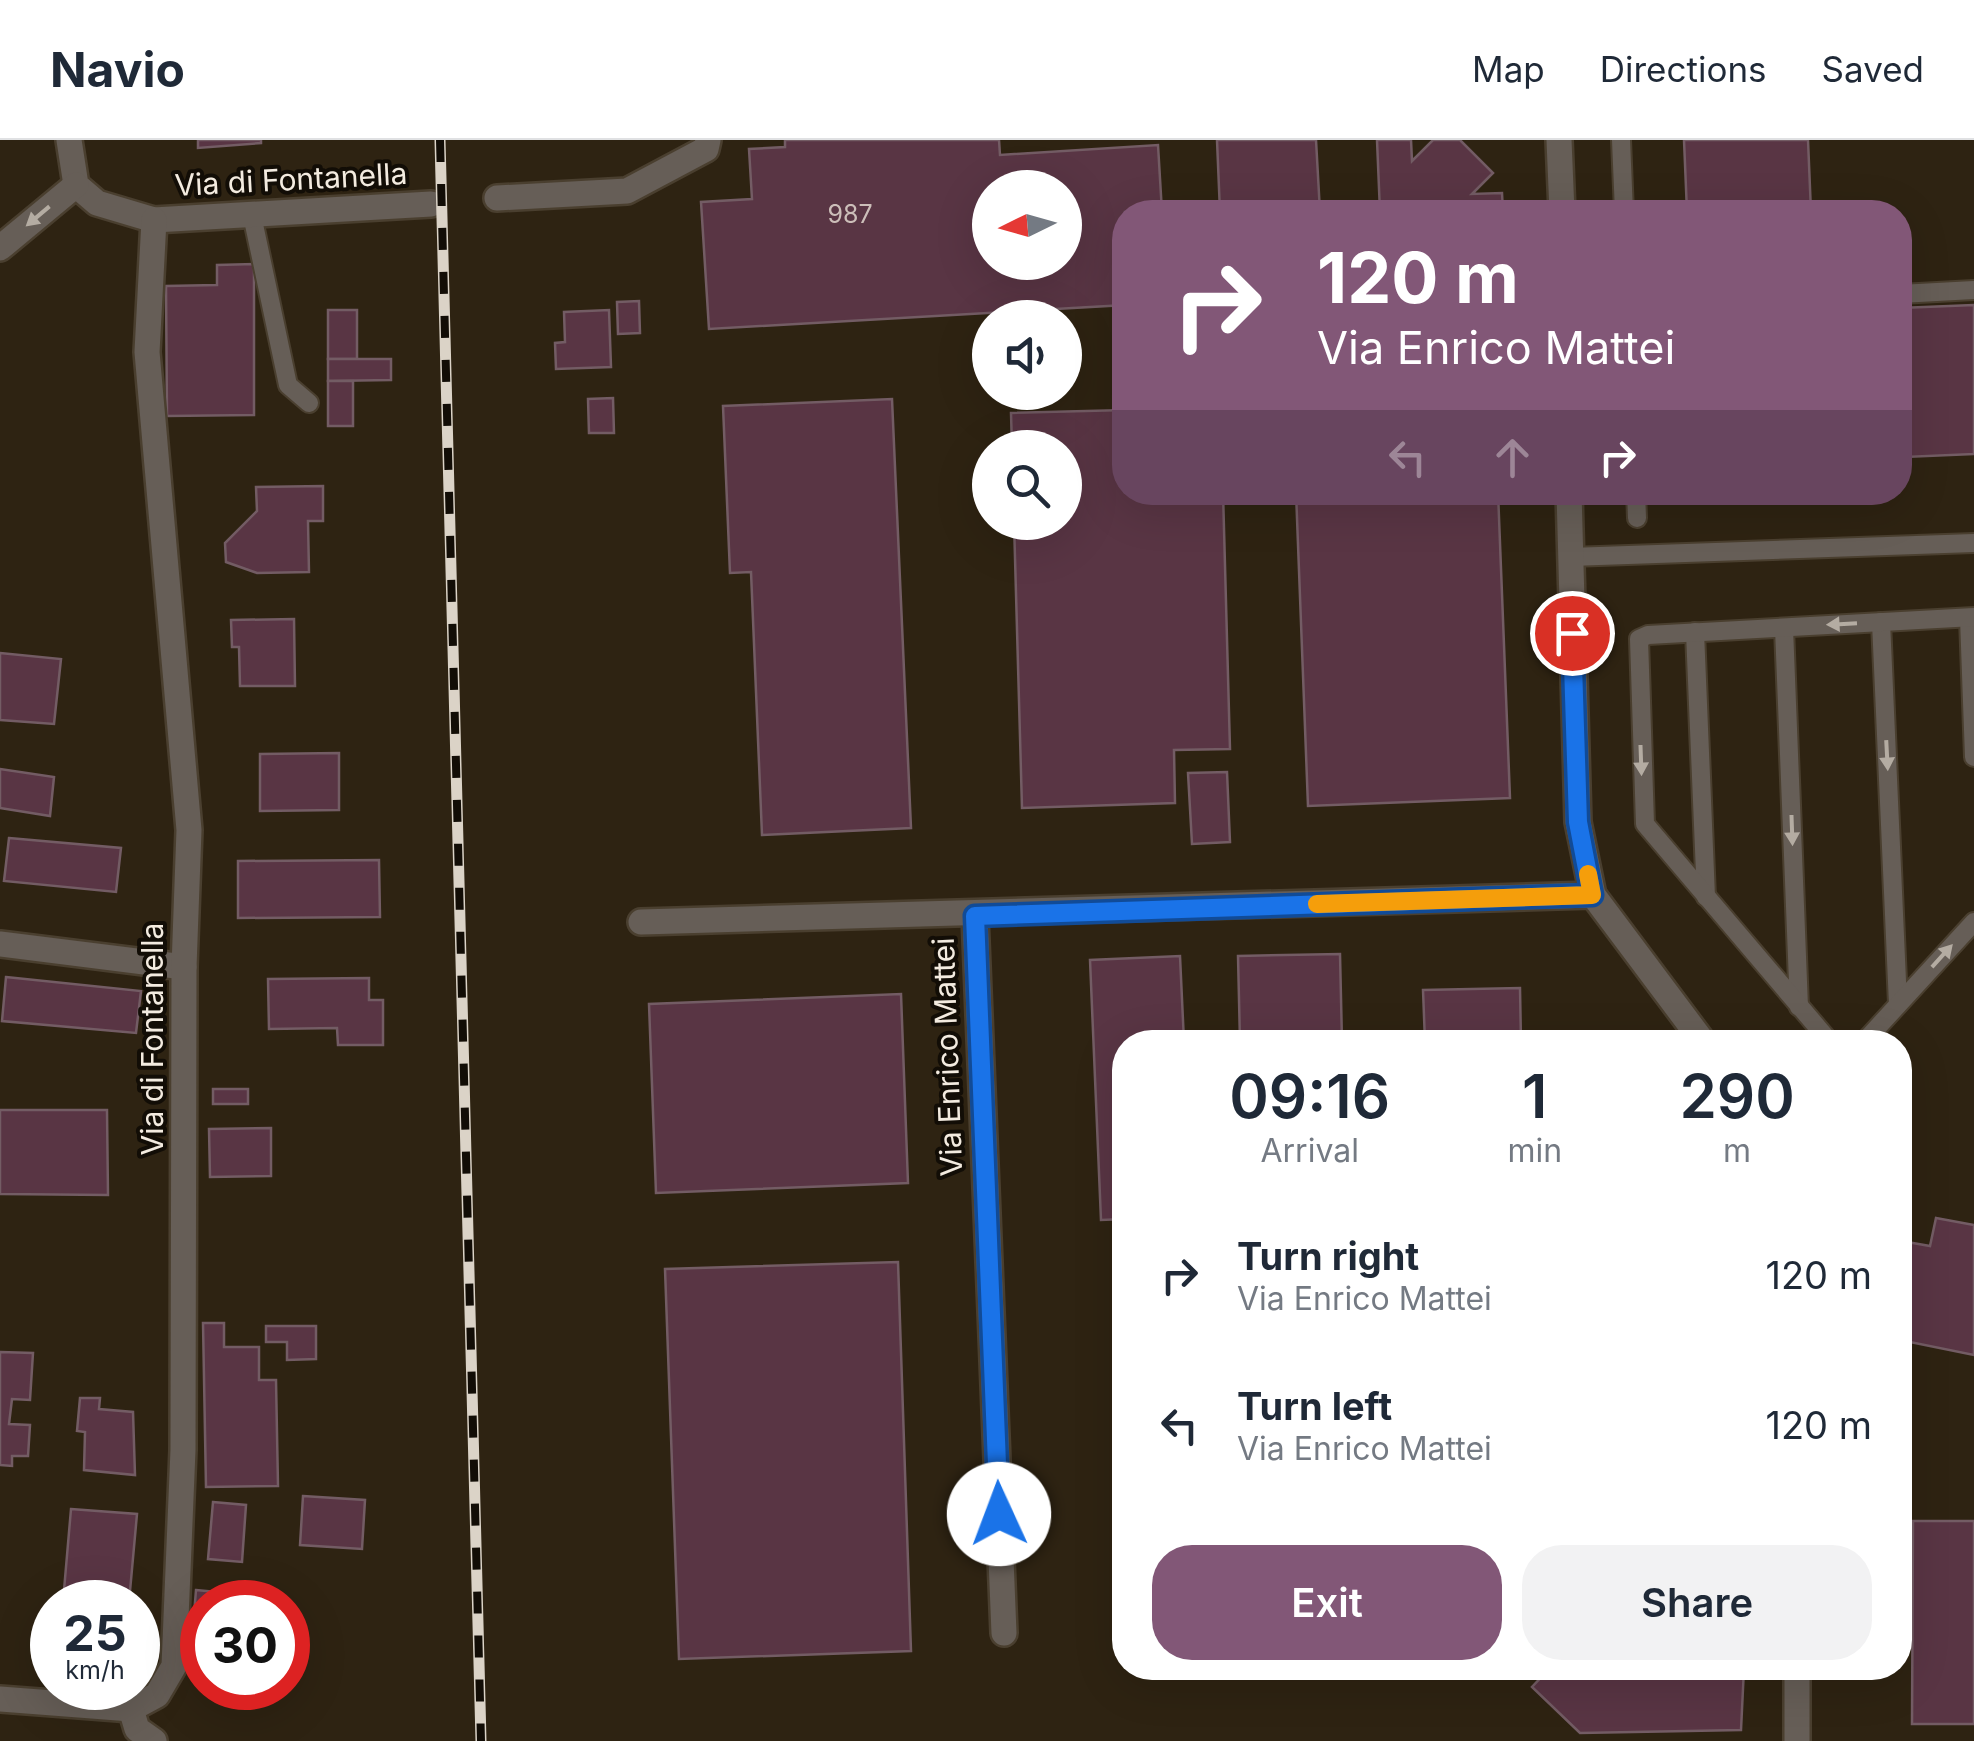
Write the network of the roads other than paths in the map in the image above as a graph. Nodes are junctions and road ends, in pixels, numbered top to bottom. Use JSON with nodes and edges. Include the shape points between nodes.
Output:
{"nodes":[{"id":1,"x":69,"y":140,"type":"edge"},
{"id":2,"x":708,"y":140,"type":"edge"},
{"id":3,"x":1560,"y":140,"type":"edge"},
{"id":4,"x":1620,"y":140,"type":"edge"},
{"id":5,"x":76,"y":185,"type":"junction"},
{"id":6,"x":497,"y":198,"type":"dead end"},
{"id":7,"x":1562,"y":200,"type":"edge"},
{"id":8,"x":1623,"y":200,"type":"edge"},
{"id":9,"x":430,"y":204,"type":"dead end"},
{"id":10,"x":252,"y":215,"type":"junction"},
{"id":11,"x":154,"y":220,"type":"junction"},
{"id":12,"x":0,"y":248,"type":"edge"},
{"id":13,"x":1974,"y":290,"type":"edge"},
{"id":14,"x":1912,"y":293,"type":"edge"},
{"id":15,"x":309,"y":403,"type":"dead end"},
{"id":16,"x":1569,"y":505,"type":"edge"},
{"id":17,"x":1636,"y":505,"type":"edge"},
{"id":18,"x":1637,"y":518,"type":"dead end"},
{"id":19,"x":1974,"y":543,"type":"edge"},
{"id":20,"x":1570,"y":558,"type":"junction"},
{"id":21,"x":1971,"y":618,"type":"edge"},
{"id":22,"x":1881,"y":622,"type":"junction"},
{"id":23,"x":1784,"y":628,"type":"junction"},
{"id":24,"x":1694,"y":632,"type":"junction"},
{"id":25,"x":1974,"y":757,"type":"edge"},
{"id":26,"x":1592,"y":895,"type":"junction"},
{"id":27,"x":1706,"y":897,"type":"junction"},
{"id":28,"x":975,"y":916,"type":"junction"},
{"id":29,"x":641,"y":922,"type":"dead end"},
{"id":30,"x":1974,"y":922,"type":"edge"},
{"id":31,"x":0,"y":944,"type":"edge"},
{"id":32,"x":184,"y":967,"type":"junction"},
{"id":33,"x":1898,"y":1004,"type":"junction"},
{"id":34,"x":1799,"y":1007,"type":"junction"},
{"id":35,"x":1695,"y":1030,"type":"edge"},
{"id":36,"x":1819,"y":1030,"type":"edge"},
{"id":37,"x":1875,"y":1030,"type":"edge"},
{"id":38,"x":1004,"y":1634,"type":"dead end"},
{"id":39,"x":1797,"y":1680,"type":"edge"},
{"id":40,"x":160,"y":1688,"type":"edge"},
{"id":41,"x":0,"y":1698,"type":"edge"},
{"id":42,"x":30,"y":1701,"type":"edge"},
{"id":43,"x":131,"y":1710,"type":"edge"},
{"id":44,"x":154,"y":1741,"type":"edge"},
{"id":45,"x":1797,"y":1741,"type":"edge"}],
"edges":[{"from":1,"to":5,"type":"street"},
{"from":2,"to":6,"type":"street","via":[[706,148],[627,191]]},
{"from":3,"to":7,"type":"street"},
{"from":4,"to":8,"type":"lane"},
{"from":5,"to":11,"type":"street","name":"Via di Fontanella","via":[[97,203]]},
{"from":5,"to":12,"type":"street","one_way":true},
{"from":9,"to":10,"type":"street","name":"Via di Fontanella"},
{"from":10,"to":11,"type":"street","name":"Via di Fontanella"},
{"from":10,"to":15,"type":"lane","via":[[277,317],[279,356],[288,385]]},
{"from":11,"to":32,"type":"street","name":"Via di Fontanella","via":[[147,352],[189,830]]},
{"from":13,"to":14,"type":"lane"},
{"from":16,"to":20,"type":"street"},
{"from":17,"to":18,"type":"lane"},
{"from":19,"to":20,"type":"lane"},
{"from":20,"to":26,"type":"street","via":[[1578,822]]},
{"from":21,"to":22,"type":"lane"},
{"from":21,"to":25,"type":"lane"},
{"from":22,"to":23,"type":"lane","one_way":true},
{"from":22,"to":33,"type":"lane","one_way":true},
{"from":23,"to":24,"type":"lane"},
{"from":23,"to":34,"type":"lane","one_way":true},
{"from":24,"to":27,"type":"lane"},
{"from":24,"to":27,"type":"lane","one_way":true,"via":[[1639,639],[1642,794],[1645,824]]},
{"from":26,"to":28,"type":"street","name":"Via Enrico Mattei"},
{"from":26,"to":35,"type":"street"},
{"from":27,"to":34,"type":"lane"},
{"from":28,"to":29,"type":"street"},
{"from":28,"to":38,"type":"street","name":"Via Enrico Mattei"},
{"from":33,"to":30,"type":"lane","one_way":true},
{"from":31,"to":32,"type":"street"},
{"from":32,"to":40,"type":"street","name":"Via di Fontanella","via":[[183,1450],[174,1666]]},
{"from":33,"to":37,"type":"lane"},
{"from":34,"to":36,"type":"lane"},
{"from":39,"to":45,"type":"street"},
{"from":41,"to":42,"type":"street"},
{"from":43,"to":44,"type":"street","via":[[137,1729]]}]}
